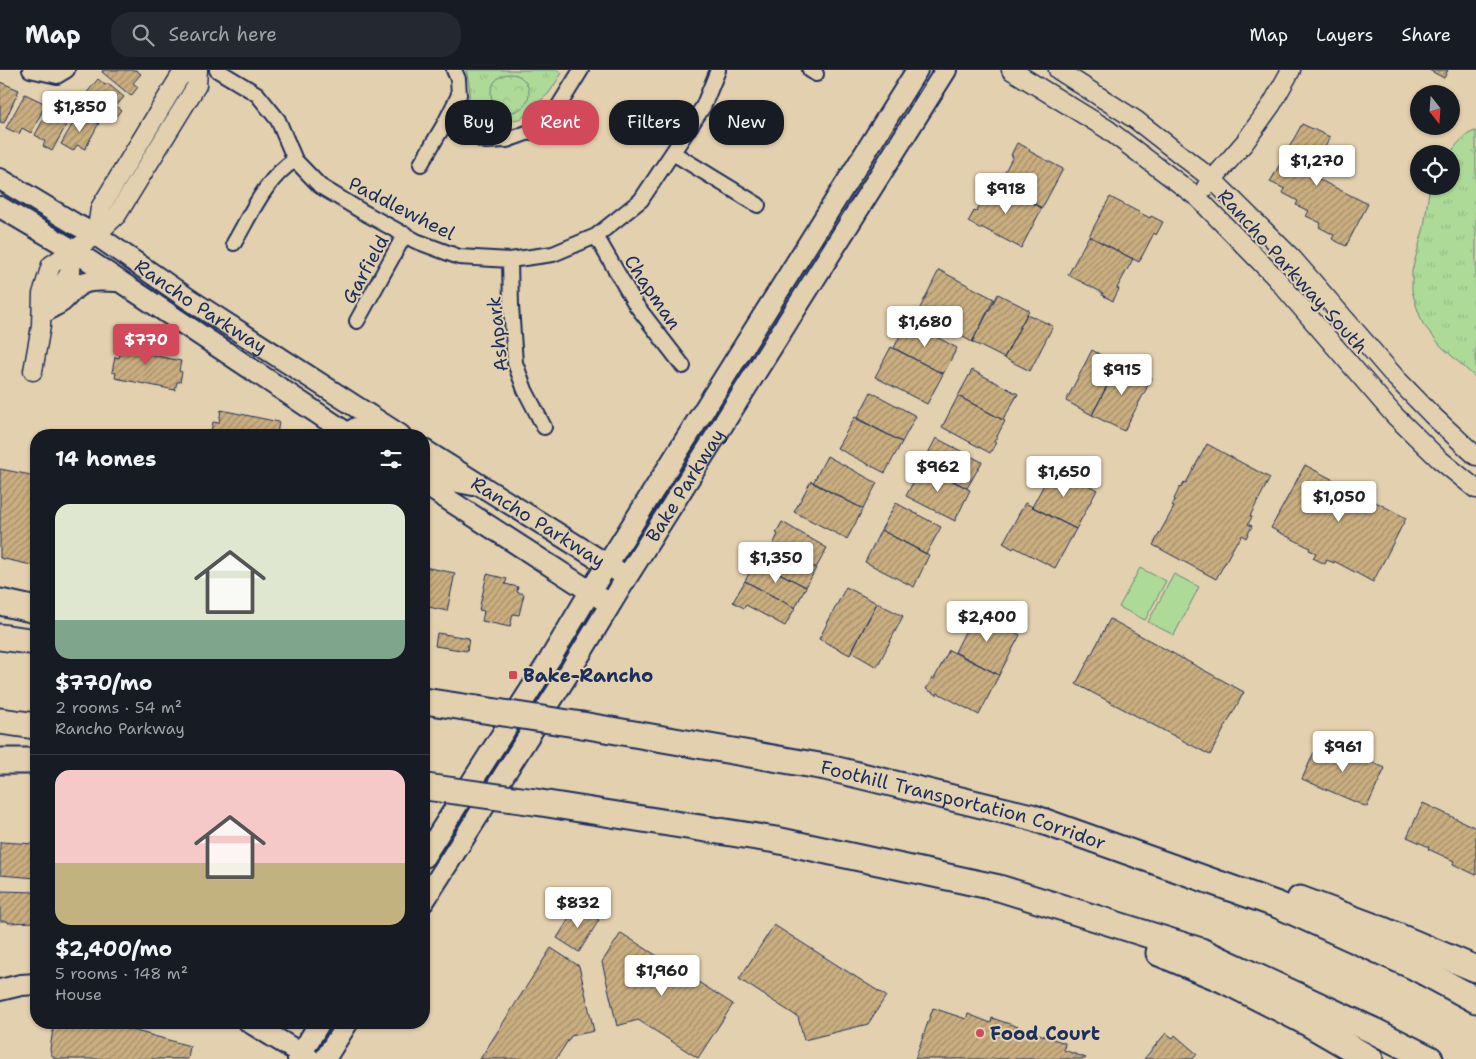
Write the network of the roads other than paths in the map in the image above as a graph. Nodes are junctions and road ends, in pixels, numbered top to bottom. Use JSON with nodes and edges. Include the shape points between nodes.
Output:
{"nodes":[{"id":1,"x":30,"y":70,"type":"edge"},
{"id":2,"x":189,"y":70,"type":"edge"},
{"id":3,"x":198,"y":70,"type":"edge"},
{"id":4,"x":217,"y":70,"type":"edge"},
{"id":5,"x":454,"y":70,"type":"edge"},
{"id":6,"x":581,"y":70,"type":"edge"},
{"id":7,"x":718,"y":70,"type":"edge"},
{"id":8,"x":916,"y":70,"type":"edge"},
{"id":9,"x":946,"y":70,"type":"edge"},
{"id":10,"x":1011,"y":70,"type":"edge"},
{"id":11,"x":1058,"y":70,"type":"edge"},
{"id":12,"x":1290,"y":70,"type":"edge"},
{"id":13,"x":62,"y":73,"type":"edge"},
{"id":14,"x":456,"y":100,"type":"edge"},
{"id":15,"x":445,"y":123,"type":"edge"},
{"id":16,"x":512,"y":138,"type":"edge"},
{"id":17,"x":672,"y":153,"type":"junction"},
{"id":18,"x":295,"y":160,"type":"junction"},
{"id":19,"x":421,"y":164,"type":"dead end"},
{"id":20,"x":0,"y":179,"type":"edge"},
{"id":21,"x":1213,"y":180,"type":"junction"},
{"id":22,"x":1197,"y":196,"type":"junction"},
{"id":23,"x":758,"y":205,"type":"dead end"},
{"id":24,"x":0,"y":207,"type":"edge"},
{"id":25,"x":405,"y":234,"type":"junction"},
{"id":26,"x":96,"y":235,"type":"junction"},
{"id":27,"x":596,"y":236,"type":"junction"},
{"id":28,"x":234,"y":243,"type":"dead end"},
{"id":29,"x":73,"y":250,"type":"junction"},
{"id":30,"x":510,"y":260,"type":"junction"},
{"id":31,"x":119,"y":281,"type":"junction"},
{"id":32,"x":52,"y":307,"type":"junction"},
{"id":33,"x":358,"y":321,"type":"dead end"},
{"id":34,"x":41,"y":326,"type":"junction"},
{"id":35,"x":683,"y":366,"type":"dead end"},
{"id":36,"x":33,"y":371,"type":"dead end"},
{"id":37,"x":544,"y":428,"type":"dead end"},
{"id":38,"x":341,"y":429,"type":"edge"},
{"id":39,"x":391,"y":429,"type":"edge"},
{"id":40,"x":430,"y":454,"type":"edge"},
{"id":41,"x":1476,"y":456,"type":"edge"},
{"id":42,"x":430,"y":470,"type":"edge"},
{"id":43,"x":430,"y":488,"type":"edge"},
{"id":44,"x":487,"y":488,"type":"junction"},
{"id":45,"x":1476,"y":489,"type":"edge"},
{"id":46,"x":607,"y":565,"type":"junction"},
{"id":47,"x":627,"y":577,"type":"junction"},
{"id":48,"x":590,"y":592,"type":"junction"},
{"id":49,"x":0,"y":602,"type":"edge"},
{"id":50,"x":610,"y":604,"type":"junction"},
{"id":51,"x":30,"y":609,"type":"edge"},
{"id":52,"x":0,"y":637,"type":"edge"},
{"id":53,"x":30,"y":641,"type":"edge"},
{"id":54,"x":430,"y":702,"type":"edge"},
{"id":55,"x":0,"y":721,"type":"edge"},
{"id":56,"x":30,"y":725,"type":"edge"},
{"id":57,"x":0,"y":761,"type":"edge"},
{"id":58,"x":30,"y":761,"type":"edge"},
{"id":59,"x":430,"y":788,"type":"edge"},
{"id":60,"x":1031,"y":817,"type":"junction"},
{"id":61,"x":430,"y":848,"type":"edge"},
{"id":62,"x":999,"y":888,"type":"junction"},
{"id":63,"x":430,"y":892,"type":"edge"},
{"id":64,"x":1476,"y":969,"type":"edge"},
{"id":65,"x":30,"y":984,"type":"edge"},
{"id":66,"x":0,"y":990,"type":"edge"},
{"id":67,"x":1476,"y":1000,"type":"edge"},
{"id":68,"x":259,"y":1029,"type":"edge"},
{"id":69,"x":317,"y":1029,"type":"edge"},
{"id":70,"x":344,"y":1029,"type":"edge"},
{"id":71,"x":303,"y":1057,"type":"edge"},
{"id":72,"x":325,"y":1059,"type":"edge"},
{"id":73,"x":1370,"y":1059,"type":"edge"},
{"id":74,"x":1430,"y":1059,"type":"edge"}],
"edges":[{"from":1,"to":13,"type":"street"},
{"from":2,"to":26,"type":"street","via":[[179,78],[100,208]]},
{"from":3,"to":26,"type":"street","via":[[197,85],[182,110],[117,215]]},
{"from":4,"to":18,"type":"street","name":"Paddlewheel","via":[[257,94],[278,120]]},
{"from":5,"to":14,"type":"street","via":[[458,79]]},
{"from":6,"to":16,"type":"street","via":[[555,112],[535,130]]},
{"from":7,"to":17,"type":"street","name":"Paddlewheel","via":[[703,107]]},
{"from":8,"to":46,"type":"main road","name":"Bake Parkway"},
{"from":9,"to":47,"type":"main road","name":"Bake Parkway"},
{"from":10,"to":22,"type":"street","name":"Rancho Parkway South","via":[[1107,129]]},
{"from":11,"to":21,"type":"street","name":"Rancho Parkway South","via":[[1136,120]]},
{"from":12,"to":21,"type":"street","via":[[1272,104]]},
{"from":15,"to":19,"type":"street"},
{"from":17,"to":23,"type":"street"},
{"from":17,"to":27,"type":"street","name":"Paddlewheel","via":[[641,200]]},
{"from":18,"to":25,"type":"street","name":"Paddlewheel","via":[[320,186]]},
{"from":18,"to":28,"type":"street","via":[[272,180]]},
{"from":20,"to":26,"type":"main road","name":"Rancho Parkway"},
{"from":21,"to":22,"type":"street"},
{"from":21,"to":41,"type":"street","name":"Rancho Parkway South","via":[[1293,259],[1396,378]]},
{"from":22,"to":45,"type":"street","name":"Rancho Parkway South","via":[[1275,277],[1394,415]]},
{"from":24,"to":29,"type":"main road","name":"Rancho Parkway"},
{"from":25,"to":30,"type":"street","name":"Paddlewheel","via":[[459,257]]},
{"from":25,"to":33,"type":"street","name":"Garfield"},
{"from":26,"to":29,"type":"street"},
{"from":26,"to":39,"type":"main road","name":"Rancho Parkway","via":[[190,300]]},
{"from":27,"to":30,"type":"street","name":"Paddlewheel","via":[[553,254]]},
{"from":27,"to":35,"type":"street","name":"Chapman","via":[[636,305]]},
{"from":29,"to":31,"type":"main road","name":"Rancho Parkway"},
{"from":29,"to":32,"type":"street","via":[[71,270]]},
{"from":29,"to":34,"type":"street","via":[[51,265],[42,294]]},
{"from":30,"to":37,"type":"street","name":"Ashpark","via":[[515,363]]},
{"from":31,"to":32,"type":"main road","via":[[85,282]]},
{"from":31,"to":38,"type":"main road","name":"Rancho Parkway"},
{"from":32,"to":34,"type":"street"},
{"from":34,"to":36,"type":"street"},
{"from":40,"to":44,"type":"main road","name":"Rancho Parkway"},
{"from":42,"to":44,"type":"main road","via":[[443,478]]},
{"from":43,"to":48,"type":"main road","name":"Rancho Parkway"},
{"from":44,"to":46,"type":"main road","name":"Rancho Parkway"},
{"from":46,"to":47,"type":"main road","name":"Rancho Parkway"},
{"from":46,"to":48,"type":"main road","name":"Bake Parkway"},
{"from":47,"to":50,"type":"main road","name":"Bake Parkway"},
{"from":48,"to":50,"type":"main road","name":"Rancho Parkway"},
{"from":48,"to":61,"type":"main road","name":"Bake Parkway"},
{"from":49,"to":51,"type":"highway"},
{"from":50,"to":63,"type":"main road","name":"Bake Parkway"},
{"from":52,"to":53,"type":"highway"},
{"from":54,"to":60,"type":"highway","name":"Foothill Transportation Corridor","bridge":true,"via":[[825,767]]},
{"from":55,"to":56,"type":"highway"},
{"from":57,"to":58,"type":"highway"},
{"from":59,"to":62,"type":"highway","bridge":true,"via":[[776,840]]},
{"from":60,"to":64,"type":"highway","via":[[1311,902]]},
{"from":60,"to":67,"type":"highway","name":"Foothill Transportation Corridor","via":[[1278,905],[1413,966]]},
{"from":62,"to":73,"type":"highway","via":[[1224,980]]},
{"from":62,"to":74,"type":"highway","via":[[1201,951]]},
{"from":65,"to":66,"type":"main road"},
{"from":68,"to":71,"type":"main road"},
{"from":69,"to":71,"type":"main road"},
{"from":70,"to":72,"type":"main road"}]}
